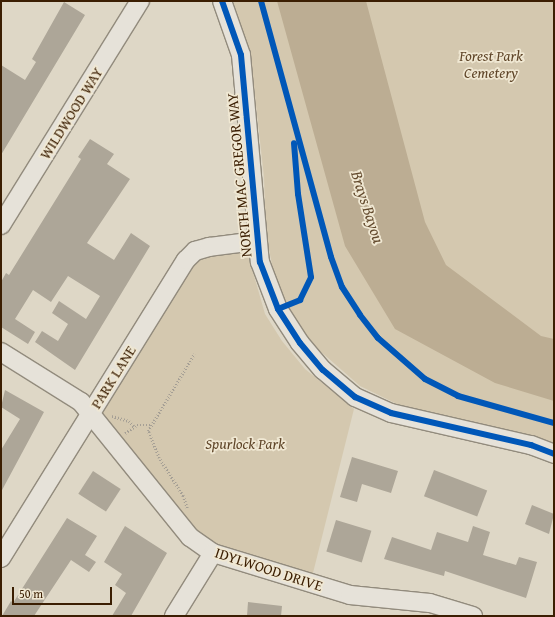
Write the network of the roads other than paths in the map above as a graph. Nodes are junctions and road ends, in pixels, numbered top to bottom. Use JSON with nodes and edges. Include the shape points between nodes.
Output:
{"nodes":[{"id":1,"x":140,"y":1,"type":"edge"},
{"id":2,"x":222,"y":1,"type":"edge"},
{"id":3,"x":1,"y":225,"type":"edge"},
{"id":4,"x":256,"y":241,"type":"junction"},
{"id":5,"x":1,"y":352,"type":"edge"},
{"id":6,"x":91,"y":413,"type":"junction"},
{"id":7,"x":554,"y":454,"type":"edge"},
{"id":8,"x":213,"y":553,"type":"junction"},
{"id":9,"x":1,"y":558,"type":"edge"},
{"id":10,"x":426,"y":609,"type":"edge"},
{"id":11,"x":174,"y":616,"type":"edge"},
{"id":12,"x":473,"y":616,"type":"edge"}],
"edges":[{"from":1,"to":3,"type":"street","name":"WILDWOOD WAY"},
{"from":2,"to":4,"type":"street","name":"NORTH MAC GREGOR WAY","via":[[241,55]]},
{"from":4,"to":6,"type":"street","name":"PARK LANE","via":[[209,247],[195,252],[186,260]]},
{"from":4,"to":7,"type":"street","name":"NORTH MAC GREGOR WAY","via":[[268,287],[278,309],[323,370],[355,397],[391,413],[524,443]]},
{"from":5,"to":6,"type":"street","name":"IDYLWOOD DRIVE","via":[[81,402]]},
{"from":6,"to":8,"type":"street","name":"IDYLWOOD DRIVE","via":[[190,537]]},
{"from":6,"to":9,"type":"street","name":"PARK LANE"},
{"from":8,"to":10,"type":"street","name":"IDYLWOOD DRIVE","via":[[350,595]]},
{"from":8,"to":11,"type":"street"},
{"from":10,"to":12,"type":"street","name":"IDYLWOOD DRIVE"}]}
